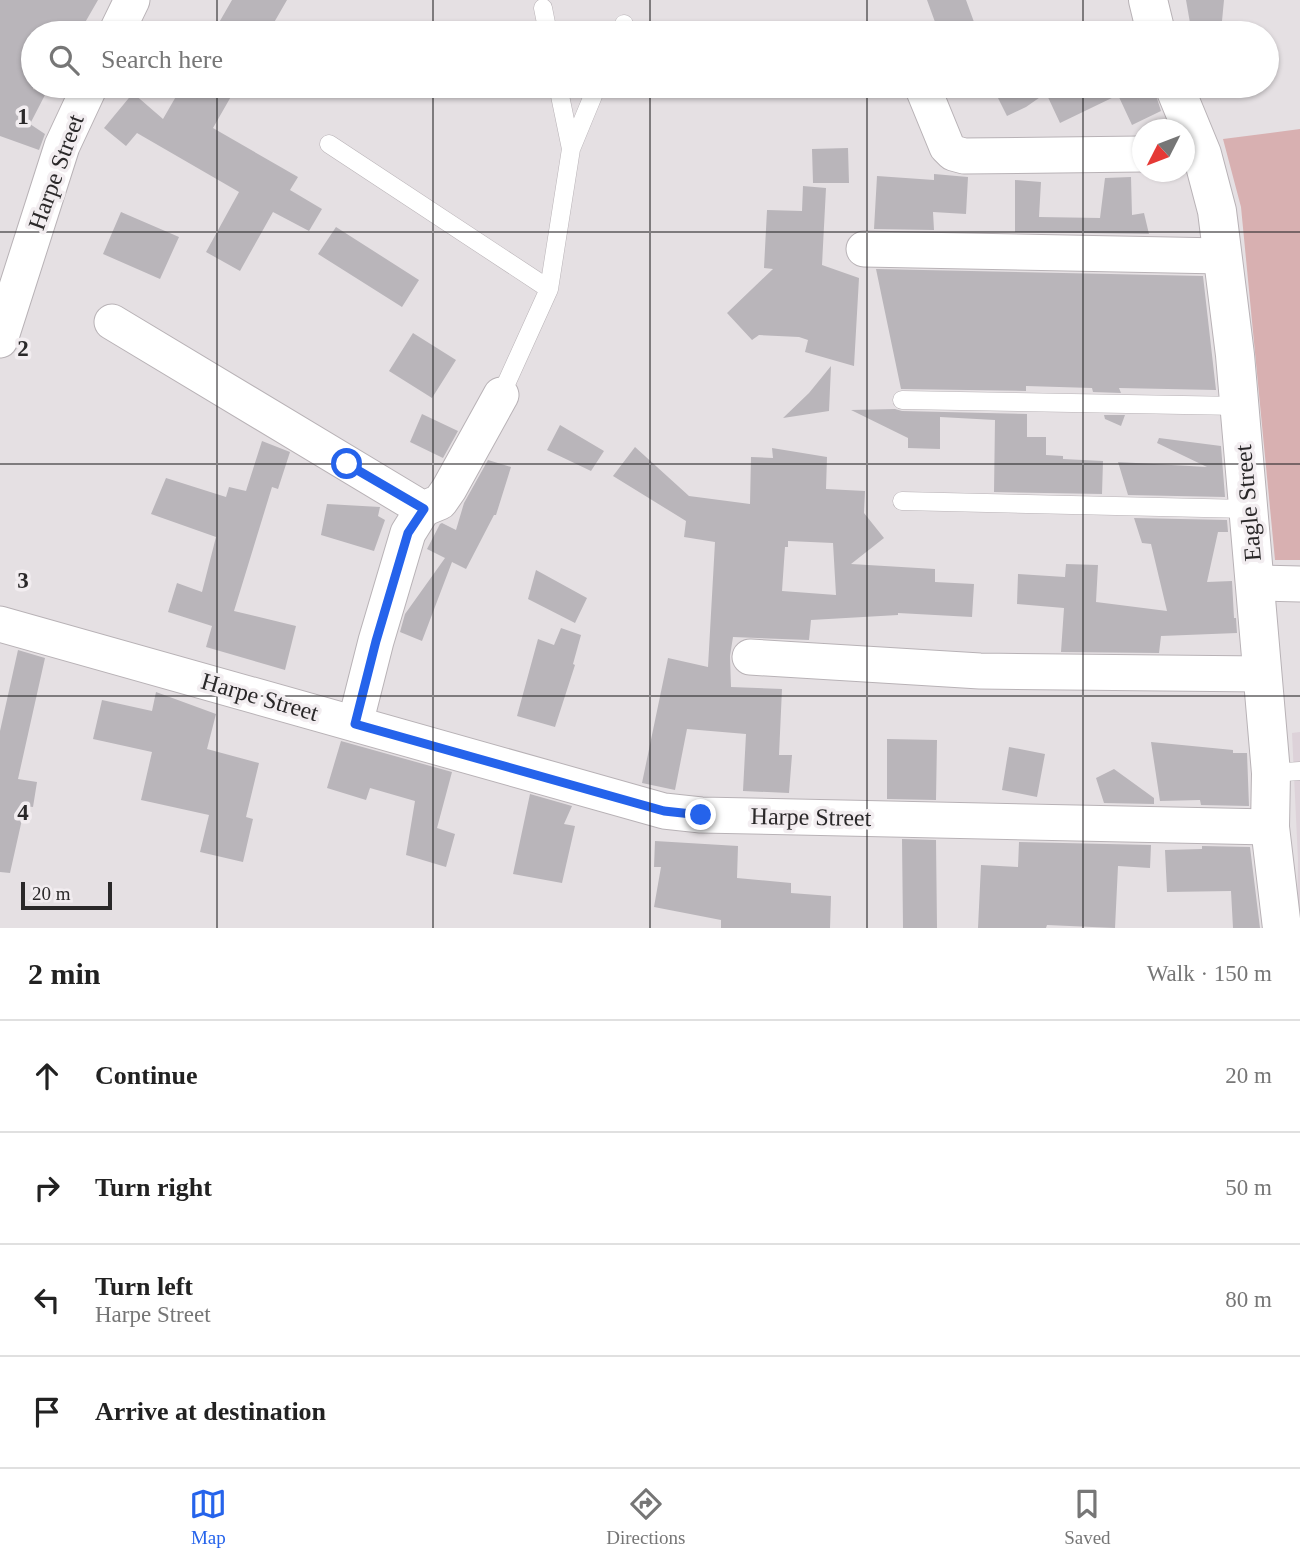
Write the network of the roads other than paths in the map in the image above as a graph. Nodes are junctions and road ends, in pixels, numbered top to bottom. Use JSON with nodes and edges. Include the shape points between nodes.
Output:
{"nodes":[{"id":1,"x":132,"y":0,"type":"edge"},
{"id":2,"x":1148,"y":0,"type":"edge"},
{"id":3,"x":543,"y":8,"type":"dead end"},
{"id":4,"x":122,"y":21,"type":"edge"},
{"id":5,"x":546,"y":21,"type":"edge"},
{"id":6,"x":1153,"y":21,"type":"edge"},
{"id":7,"x":84,"y":98,"type":"edge"},
{"id":8,"x":560,"y":98,"type":"edge"},
{"id":9,"x":592,"y":98,"type":"edge"},
{"id":10,"x":927,"y":98,"type":"edge"},
{"id":11,"x":1178,"y":98,"type":"edge"},
{"id":12,"x":1184,"y":119,"type":"edge"},
{"id":13,"x":330,"y":144,"type":"dead end"},
{"id":14,"x":571,"y":149,"type":"junction"},
{"id":15,"x":1132,"y":154,"type":"edge"},
{"id":16,"x":1195,"y":156,"type":"edge"},
{"id":17,"x":864,"y":249,"type":"dead end"},
{"id":18,"x":1222,"y":256,"type":"junction"},
{"id":19,"x":549,"y":289,"type":"junction"},
{"id":20,"x":112,"y":322,"type":"dead end"},
{"id":21,"x":0,"y":340,"type":"edge"},
{"id":22,"x":501,"y":395,"type":"joint"},
{"id":23,"x":902,"y":400,"type":"dead end"},
{"id":24,"x":1239,"y":406,"type":"junction"},
{"id":25,"x":902,"y":501,"type":"dead end"},
{"id":26,"x":424,"y":509,"type":"junction"},
{"id":27,"x":1248,"y":509,"type":"junction"},
{"id":28,"x":1255,"y":583,"type":"junction"},
{"id":29,"x":1300,"y":584,"type":"edge"},
{"id":30,"x":0,"y":624,"type":"edge"},
{"id":31,"x":750,"y":657,"type":"dead end"},
{"id":32,"x":1262,"y":674,"type":"junction"},
{"id":33,"x":355,"y":724,"type":"junction"},
{"id":34,"x":1285,"y":772,"type":"edge"},
{"id":35,"x":1270,"y":827,"type":"junction"},
{"id":36,"x":1282,"y":928,"type":"edge"}],
"edges":[{"from":1,"to":4,"type":"street"},
{"from":2,"to":6,"type":"street"},
{"from":3,"to":5,"type":"lane"},
{"from":7,"to":21,"type":"street","name":"Harpe Street","via":[[62,146]]},
{"from":8,"to":14,"type":"lane"},
{"from":9,"to":14,"type":"lane"},
{"from":10,"to":15,"type":"street","via":[[953,153]]},
{"from":11,"to":12,"type":"street","name":"Eagle Street"},
{"from":13,"to":19,"type":"lane"},
{"from":14,"to":19,"type":"lane"},
{"from":16,"to":18,"type":"street","name":"Eagle Street","via":[[1217,211]]},
{"from":17,"to":18,"type":"street"},
{"from":18,"to":24,"type":"street","name":"Eagle Street"},
{"from":19,"to":22,"type":"lane"},
{"from":20,"to":26,"type":"street"},
{"from":22,"to":26,"type":"street","via":[[449,489],[440,502]]},
{"from":23,"to":24,"type":"lane"},
{"from":24,"to":27,"type":"street","name":"Eagle Street"},
{"from":25,"to":27,"type":"lane"},
{"from":26,"to":33,"type":"street","via":[[408,533]]},
{"from":27,"to":28,"type":"street","name":"Eagle Street"},
{"from":28,"to":29,"type":"street"},
{"from":28,"to":32,"type":"street","name":"Eagle Street"},
{"from":30,"to":33,"type":"street","name":"Harpe Street"},
{"from":31,"to":32,"type":"street","via":[[980,671]]},
{"from":32,"to":34,"type":"street","name":"Eagle Street"},
{"from":33,"to":35,"type":"street","name":"Harpe Street","via":[[664,811]]},
{"from":34,"to":35,"type":"street","name":"Eagle Street"},
{"from":35,"to":36,"type":"street","name":"Eagle Street"}]}
